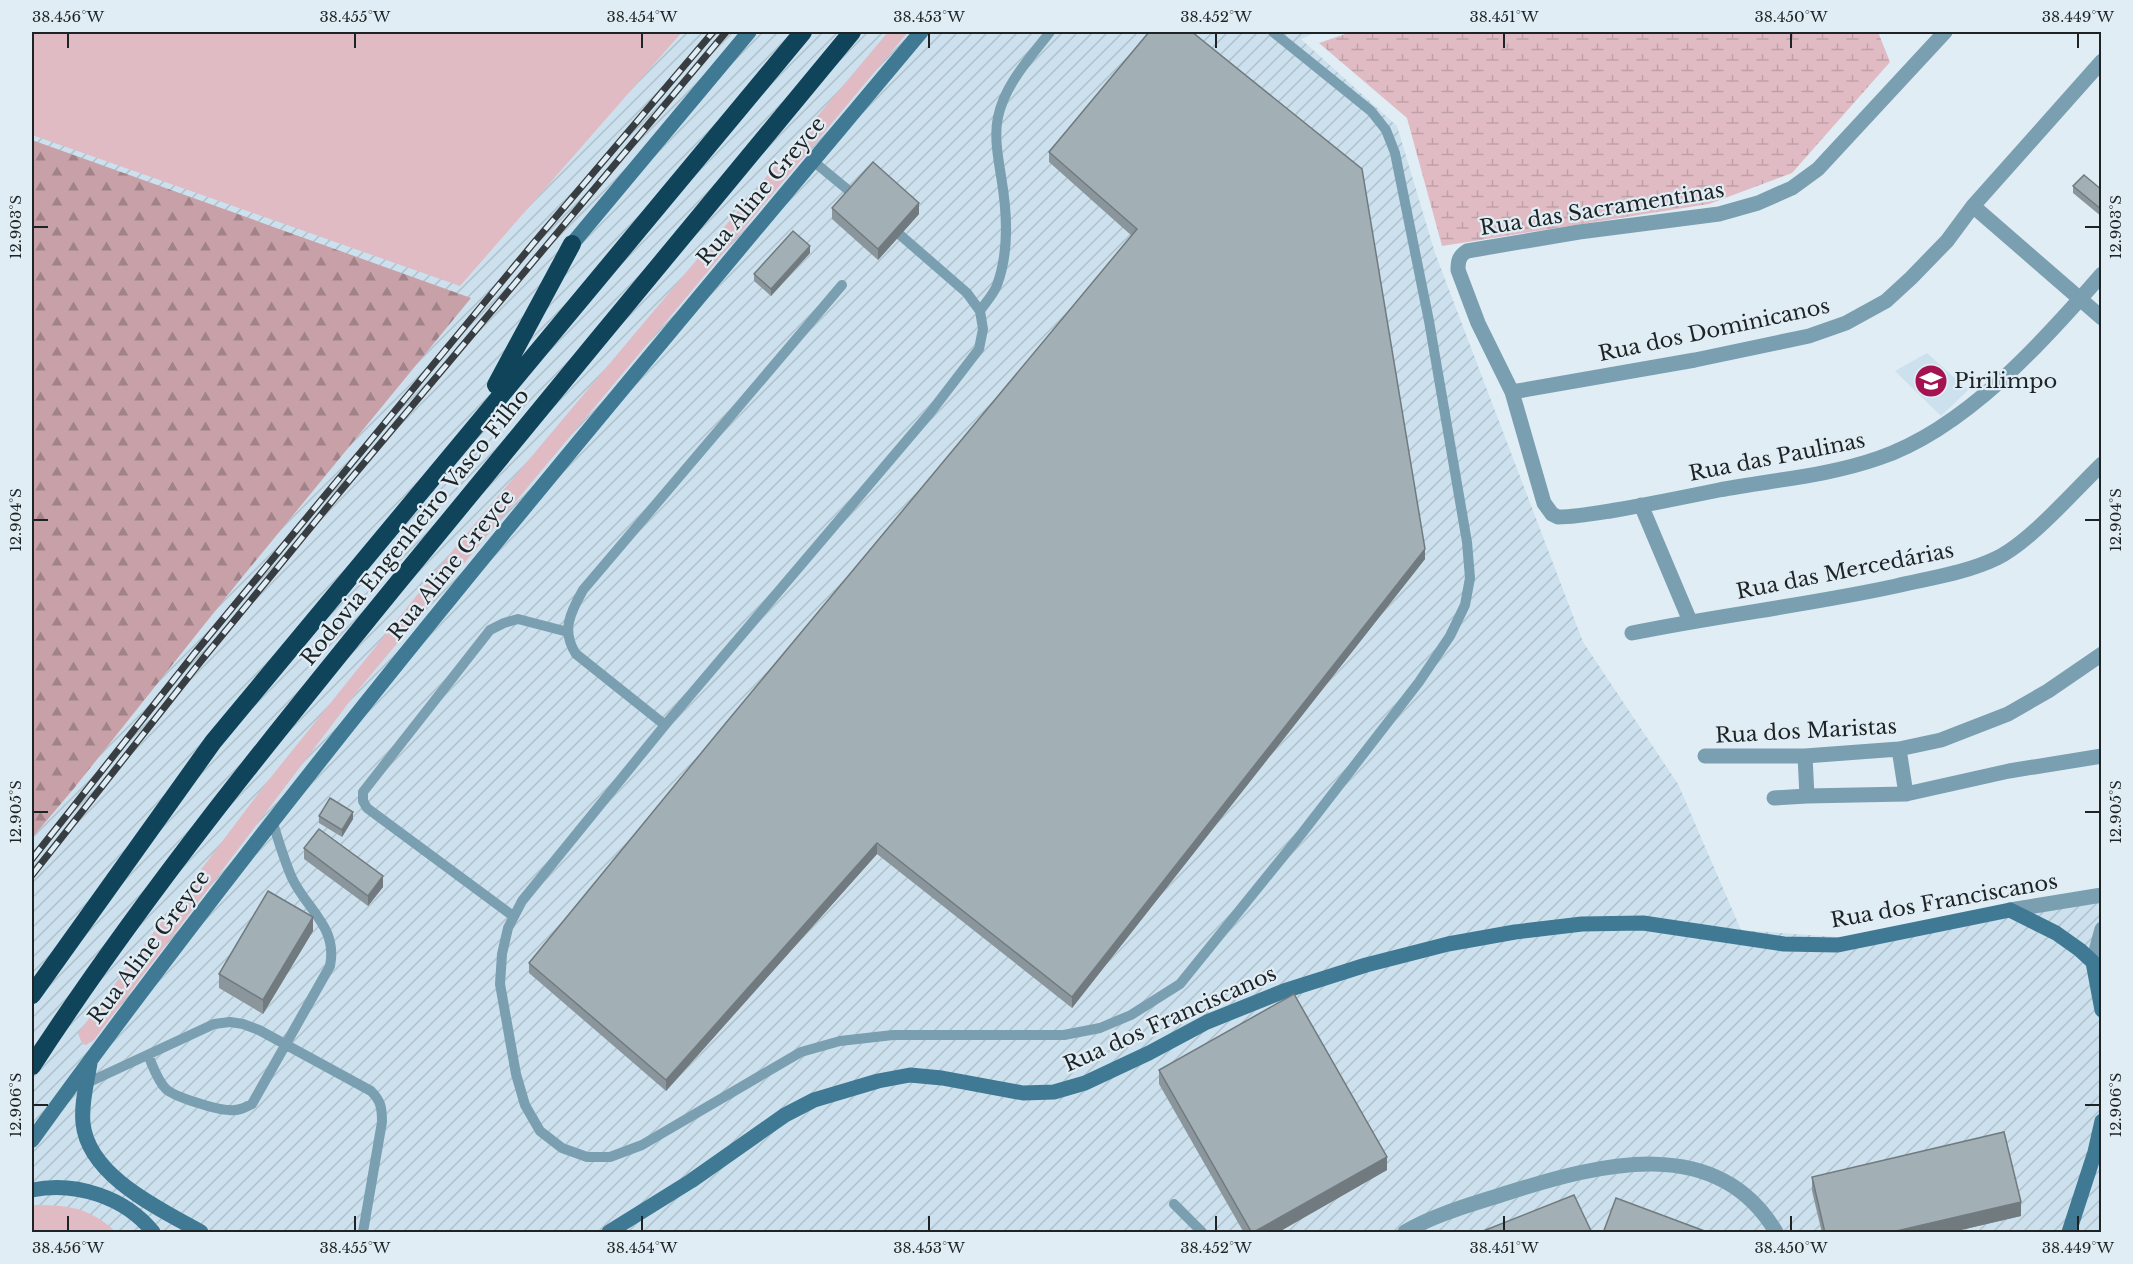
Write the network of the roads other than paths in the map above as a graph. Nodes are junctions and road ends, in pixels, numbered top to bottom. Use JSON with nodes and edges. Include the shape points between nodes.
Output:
{"nodes":[{"id":1,"x":749,"y":32,"type":"edge"},
{"id":2,"x":803,"y":32,"type":"edge"},
{"id":3,"x":852,"y":32,"type":"edge"},
{"id":4,"x":921,"y":32,"type":"edge"},
{"id":5,"x":1050,"y":32,"type":"edge"},
{"id":6,"x":1273,"y":32,"type":"edge"},
{"id":7,"x":1945,"y":32,"type":"edge"},
{"id":8,"x":2102,"y":61,"type":"edge"},
{"id":9,"x":813,"y":160,"type":"junction"},
{"id":10,"x":864,"y":204,"type":"edge"},
{"id":11,"x":1973,"y":206,"type":"junction"},
{"id":12,"x":881,"y":219,"type":"edge"},
{"id":13,"x":572,"y":244,"type":"joint"},
{"id":14,"x":2102,"y":274,"type":"edge"},
{"id":15,"x":842,"y":285,"type":"dead end"},
{"id":16,"x":2080,"y":299,"type":"junction"},
{"id":17,"x":980,"y":311,"type":"junction"},
{"id":18,"x":2102,"y":318,"type":"edge"},
{"id":19,"x":1512,"y":392,"type":"junction"},
{"id":20,"x":467,"y":434,"type":"junction"},
{"id":21,"x":2102,"y":464,"type":"edge"},
{"id":22,"x":1544,"y":503,"type":"joint"},
{"id":23,"x":1641,"y":506,"type":"junction"},
{"id":24,"x":1690,"y":621,"type":"junction"},
{"id":25,"x":568,"y":632,"type":"junction"},
{"id":26,"x":1632,"y":633,"type":"dead end"},
{"id":27,"x":2102,"y":654,"type":"edge"},
{"id":28,"x":665,"y":725,"type":"junction"},
{"id":29,"x":1899,"y":749,"type":"junction"},
{"id":30,"x":1705,"y":756,"type":"dead end"},
{"id":31,"x":1805,"y":756,"type":"junction"},
{"id":32,"x":2102,"y":756,"type":"edge"},
{"id":33,"x":1906,"y":794,"type":"junction"},
{"id":34,"x":1807,"y":796,"type":"junction"},
{"id":35,"x":1774,"y":798,"type":"dead end"},
{"id":36,"x":272,"y":820,"type":"junction"},
{"id":37,"x":2102,"y":895,"type":"edge"},
{"id":38,"x":2010,"y":910,"type":"junction"},
{"id":39,"x":513,"y":916,"type":"junction"},
{"id":40,"x":2102,"y":929,"type":"edge"},
{"id":41,"x":2093,"y":962,"type":"junction"},
{"id":42,"x":32,"y":994,"type":"edge"},
{"id":43,"x":2102,"y":1010,"type":"edge"},
{"id":44,"x":287,"y":1044,"type":"junction"},
{"id":45,"x":148,"y":1055,"type":"junction"},
{"id":46,"x":91,"y":1059,"type":"junction"},
{"id":47,"x":32,"y":1066,"type":"edge"},
{"id":48,"x":87,"y":1083,"type":"junction"},
{"id":49,"x":2102,"y":1121,"type":"edge"},
{"id":50,"x":32,"y":1140,"type":"edge"},
{"id":51,"x":32,"y":1190,"type":"edge"},
{"id":52,"x":1174,"y":1204,"type":"dead end"},
{"id":53,"x":153,"y":1233,"type":"edge"},
{"id":54,"x":201,"y":1233,"type":"edge"},
{"id":55,"x":363,"y":1233,"type":"edge"},
{"id":56,"x":609,"y":1233,"type":"edge"},
{"id":57,"x":1202,"y":1233,"type":"edge"},
{"id":58,"x":1405,"y":1233,"type":"edge"},
{"id":59,"x":1776,"y":1233,"type":"edge"},
{"id":60,"x":2069,"y":1233,"type":"edge"}],
"edges":[{"from":1,"to":13,"type":"main road"},
{"from":2,"to":20,"type":"highway","name":"Rodovia Engenheiro Vasco Filho"},
{"from":3,"to":47,"type":"highway","name":"Rodovia Engenheiro Vasco Filho","via":[[286,720],[167,872],[74,1000]]},
{"from":4,"to":9,"type":"main road","name":"Rua Aline Greyce"},
{"from":5,"to":17,"type":"lane","via":[[1002,102],[996,136],[1006,219],[1005,256],[997,286]]},
{"from":6,"to":39,"type":"lane","via":[[1371,111],[1386,130],[1395,153],[1430,321],[1470,578],[1465,605],[1450,636],[1419,682],[1180,984],[1131,1016],[1100,1028],[1064,1035],[893,1035],[840,1041],[801,1052],[642,1144],[610,1157],[587,1157],[562,1148],[540,1131],[525,1105],[500,984],[501,954]]},
{"from":7,"to":19,"type":"street","name":"Rua das Sacramentinas","via":[[1818,169],[1792,188],[1719,214],[1578,232],[1463,253],[1458,270],[1478,323]]},
{"from":8,"to":11,"type":"street","name":"Rua dos Dominicanos"},
{"from":9,"to":10,"type":"lane"},
{"from":9,"to":36,"type":"main road","name":"Rua Aline Greyce","via":[[454,593]]},
{"from":11,"to":16,"type":"street"},
{"from":11,"to":19,"type":"street","name":"Rua dos Dominicanos","via":[[1947,241],[1911,278],[1886,301],[1846,323],[1809,336],[1695,360]]},
{"from":12,"to":17,"type":"lane","via":[[967,293]]},
{"from":13,"to":20,"type":"highway"},
{"from":14,"to":16,"type":"street","name":"Rua das Paulinas"},
{"from":15,"to":25,"type":"lane","via":[[582,590],[571,611]]},
{"from":16,"to":18,"type":"street"},
{"from":16,"to":23,"type":"street","name":"Rua das Paulinas","via":[[1968,407],[1914,444],[1832,470]]},
{"from":17,"to":28,"type":"lane","via":[[983,329],[979,349],[930,413]]},
{"from":19,"to":22,"type":"street","name":"Rua das Sacramentinas"},
{"from":20,"to":42,"type":"highway","name":"Rodovia Engenheiro Vasco Filho","via":[[213,742]]},
{"from":21,"to":24,"type":"street","name":"Rua das Mercedárias","via":[[2027,536],[1998,557],[1948,574],[1861,594]]},
{"from":22,"to":23,"type":"street","name":"Rua das Paulinas","via":[[1558,518]]},
{"from":23,"to":24,"type":"street"},
{"from":24,"to":26,"type":"street","name":"Rua das Mercedárias"},
{"from":25,"to":28,"type":"lane","via":[[576,654]]},
{"from":25,"to":39,"type":"lane","via":[[518,619],[490,630],[363,792],[367,808]]},
{"from":27,"to":29,"type":"street","name":"Rua dos Maristas","via":[[2008,714],[1941,740]]},
{"from":28,"to":39,"type":"lane"},
{"from":29,"to":31,"type":"street","name":"Rua dos Maristas"},
{"from":29,"to":33,"type":"street"},
{"from":30,"to":31,"type":"street","name":"Rua dos Maristas"},
{"from":31,"to":34,"type":"street"},
{"from":32,"to":33,"type":"street"},
{"from":33,"to":34,"type":"street"},
{"from":34,"to":35,"type":"street"},
{"from":36,"to":44,"type":"lane","via":[[301,895],[328,932],[332,955],[330,966]]},
{"from":36,"to":46,"type":"main road","name":"Rua Aline Greyce"},
{"from":37,"to":38,"type":"street","name":"Rua dos Franciscanos"},
{"from":38,"to":41,"type":"main road","via":[[2056,933]]},
{"from":38,"to":56,"type":"main road","name":"Rua dos Franciscanos","via":[[1838,945],[1784,944],[1643,923],[1582,924],[1448,944],[1284,991],[1207,1022],[1085,1083],[1054,1092],[1023,1093],[910,1076],[814,1100],[785,1115]]},
{"from":40,"to":41,"type":"street"},
{"from":41,"to":43,"type":"main road"},
{"from":44,"to":45,"type":"lane","via":[[230,1022],[214,1024]]},
{"from":44,"to":45,"type":"lane","via":[[252,1104],[241,1109],[228,1110],[176,1096],[159,1080]]},
{"from":44,"to":55,"type":"lane","via":[[371,1091],[382,1108]]},
{"from":45,"to":48,"type":"lane"},
{"from":46,"to":48,"type":"main road"},
{"from":46,"to":50,"type":"main road","name":"Rua Aline Greyce"},
{"from":48,"to":54,"type":"main road","via":[[83,1125],[88,1144],[102,1166]]},
{"from":49,"to":60,"type":"main road"},
{"from":51,"to":53,"type":"main road","via":[[63,1187],[91,1192],[132,1212]]},
{"from":52,"to":57,"type":"lane"},
{"from":58,"to":59,"type":"street","via":[[1479,1202],[1565,1175],[1627,1164],[1657,1164],[1694,1169],[1725,1180],[1752,1199]]}]}
